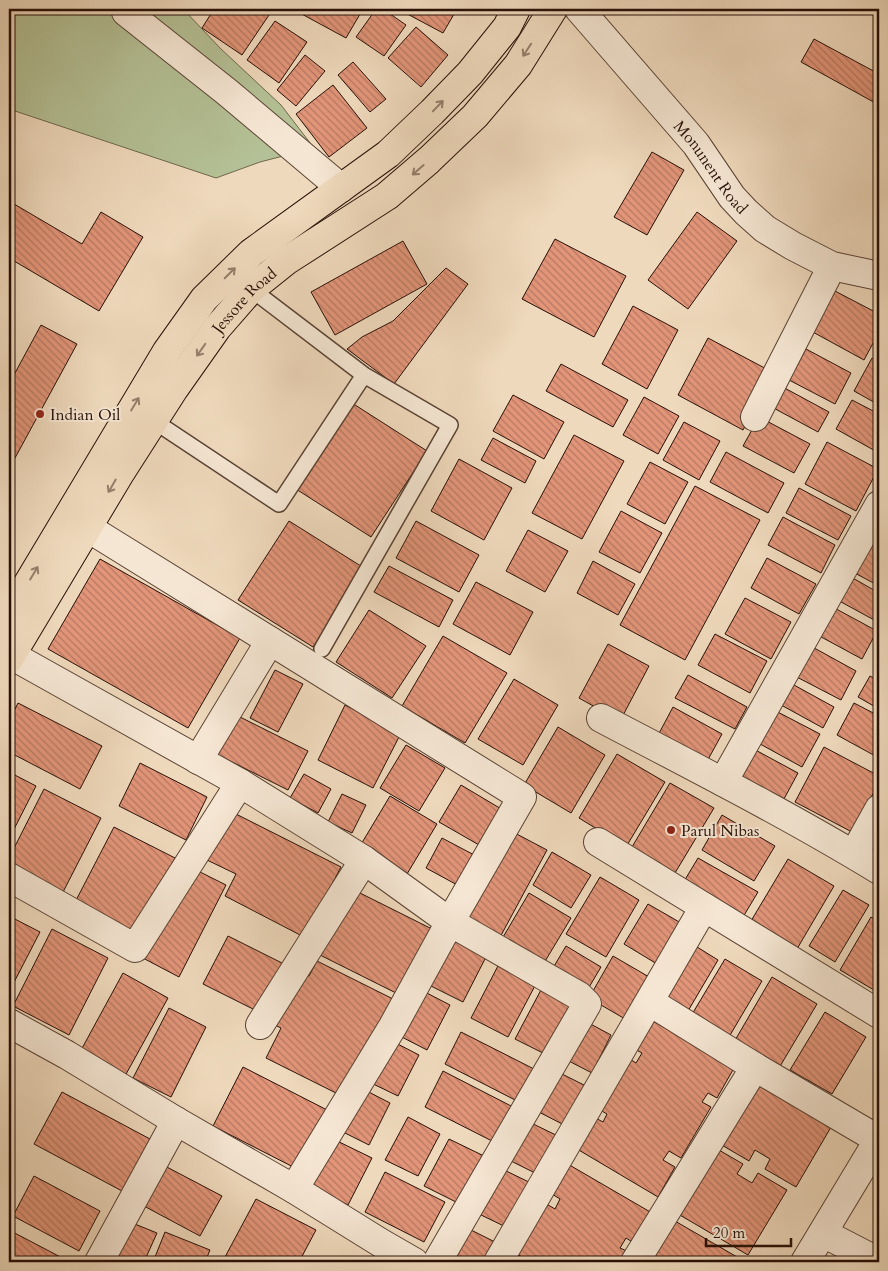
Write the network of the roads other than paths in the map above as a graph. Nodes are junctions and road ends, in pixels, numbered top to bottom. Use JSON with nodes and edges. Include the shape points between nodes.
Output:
{"nodes":[{"id":1,"x":128,"y":9,"type":"edge"},
{"id":2,"x":516,"y":9,"type":"edge"},
{"id":3,"x":553,"y":9,"type":"edge"},
{"id":4,"x":579,"y":9,"type":"edge"},
{"id":5,"x":340,"y":188,"type":"junction"},
{"id":6,"x":832,"y":266,"type":"junction"},
{"id":7,"x":879,"y":276,"type":"edge"},
{"id":8,"x":251,"y":289,"type":"junction"},
{"id":9,"x":364,"y":375,"type":"junction"},
{"id":10,"x":755,"y":417,"type":"dead end"},
{"id":11,"x":154,"y":421,"type":"junction"},
{"id":12,"x":879,"y":505,"type":"edge"},
{"id":13,"x":88,"y":528,"type":"junction"},
{"id":14,"x":9,"y":615,"type":"edge"},
{"id":15,"x":270,"y":641,"type":"junction"},
{"id":16,"x":322,"y":649,"type":"dead end"},
{"id":17,"x":10,"y":657,"type":"edge"},
{"id":18,"x":601,"y":718,"type":"dead end"},
{"id":19,"x":198,"y":760,"type":"junction"},
{"id":20,"x":723,"y":782,"type":"junction"},
{"id":21,"x":240,"y":783,"type":"junction"},
{"id":22,"x":879,"y":809,"type":"edge"},
{"id":23,"x":598,"y":842,"type":"dead end"},
{"id":24,"x":854,"y":854,"type":"junction"},
{"id":25,"x":364,"y":860,"type":"junction"},
{"id":26,"x":879,"y":870,"type":"edge"},
{"id":27,"x":9,"y":877,"type":"edge"},
{"id":28,"x":704,"y":907,"type":"junction"},
{"id":29,"x":450,"y":922,"type":"junction"},
{"id":30,"x":650,"y":1002,"type":"junction"},
{"id":31,"x":879,"y":1014,"type":"edge"},
{"id":32,"x":9,"y":1023,"type":"edge"},
{"id":33,"x":260,"y":1025,"type":"dead end"},
{"id":34,"x":754,"y":1067,"type":"junction"},
{"id":35,"x":176,"y":1121,"type":"junction"},
{"id":36,"x":879,"y":1139,"type":"edge"},
{"id":37,"x":294,"y":1189,"type":"junction"},
{"id":38,"x":823,"y":1233,"type":"junction"},
{"id":39,"x":99,"y":1262,"type":"edge"},
{"id":40,"x":414,"y":1262,"type":"edge"},
{"id":41,"x":437,"y":1262,"type":"edge"},
{"id":42,"x":498,"y":1262,"type":"edge"},
{"id":43,"x":635,"y":1262,"type":"edge"},
{"id":44,"x":805,"y":1262,"type":"edge"},
{"id":45,"x":879,"y":1262,"type":"edge"}],
"edges":[{"from":1,"to":5,"type":"street","via":[[126,12]]},
{"from":5,"to":2,"type":"main road","name":"Jessore Road","one_way":true,"via":[[388,154],[432,112],[507,27]]},
{"from":3,"to":8,"type":"main road","name":"Jessore Road","one_way":true,"via":[[518,65],[475,116],[429,160],[387,196],[286,261]]},
{"from":4,"to":6,"type":"street","name":"Monunent Road","via":[[696,144],[746,212],[786,242]]},
{"from":14,"to":5,"type":"main road","name":"Jessore Road","one_way":true,"via":[[167,351],[204,299],[251,253]]},
{"from":6,"to":7,"type":"street","name":"Monunent Road"},
{"from":6,"to":10,"type":"street"},
{"from":8,"to":9,"type":"lane"},
{"from":8,"to":11,"type":"main road","name":"Jessore Road","one_way":true,"via":[[216,328]]},
{"from":9,"to":11,"type":"lane","via":[[279,504]]},
{"from":9,"to":16,"type":"lane","via":[[450,425]]},
{"from":11,"to":13,"type":"main road","name":"Jessore Road","one_way":true},
{"from":12,"to":20,"type":"street"},
{"from":13,"to":15,"type":"street"},
{"from":13,"to":17,"type":"main road","name":"Jessore Road"},
{"from":15,"to":19,"type":"street"},
{"from":15,"to":29,"type":"street","via":[[522,797]]},
{"from":17,"to":19,"type":"street"},
{"from":18,"to":20,"type":"street"},
{"from":19,"to":21,"type":"street"},
{"from":20,"to":24,"type":"street"},
{"from":21,"to":25,"type":"street"},
{"from":21,"to":27,"type":"street","via":[[135,948]]},
{"from":22,"to":24,"type":"street"},
{"from":23,"to":28,"type":"street"},
{"from":24,"to":26,"type":"street"},
{"from":25,"to":29,"type":"street"},
{"from":25,"to":33,"type":"street"},
{"from":28,"to":30,"type":"street"},
{"from":28,"to":31,"type":"street"},
{"from":29,"to":37,"type":"street","via":[[393,1026]]},
{"from":29,"to":41,"type":"street","via":[[579,996],[587,1004]]},
{"from":30,"to":34,"type":"street"},
{"from":30,"to":42,"type":"street"},
{"from":32,"to":35,"type":"street","via":[[67,1054]]},
{"from":34,"to":36,"type":"street"},
{"from":34,"to":43,"type":"street"},
{"from":35,"to":37,"type":"street"},
{"from":35,"to":39,"type":"street"},
{"from":36,"to":38,"type":"street"},
{"from":37,"to":40,"type":"street"},
{"from":38,"to":44,"type":"street"},
{"from":38,"to":45,"type":"street"}]}
